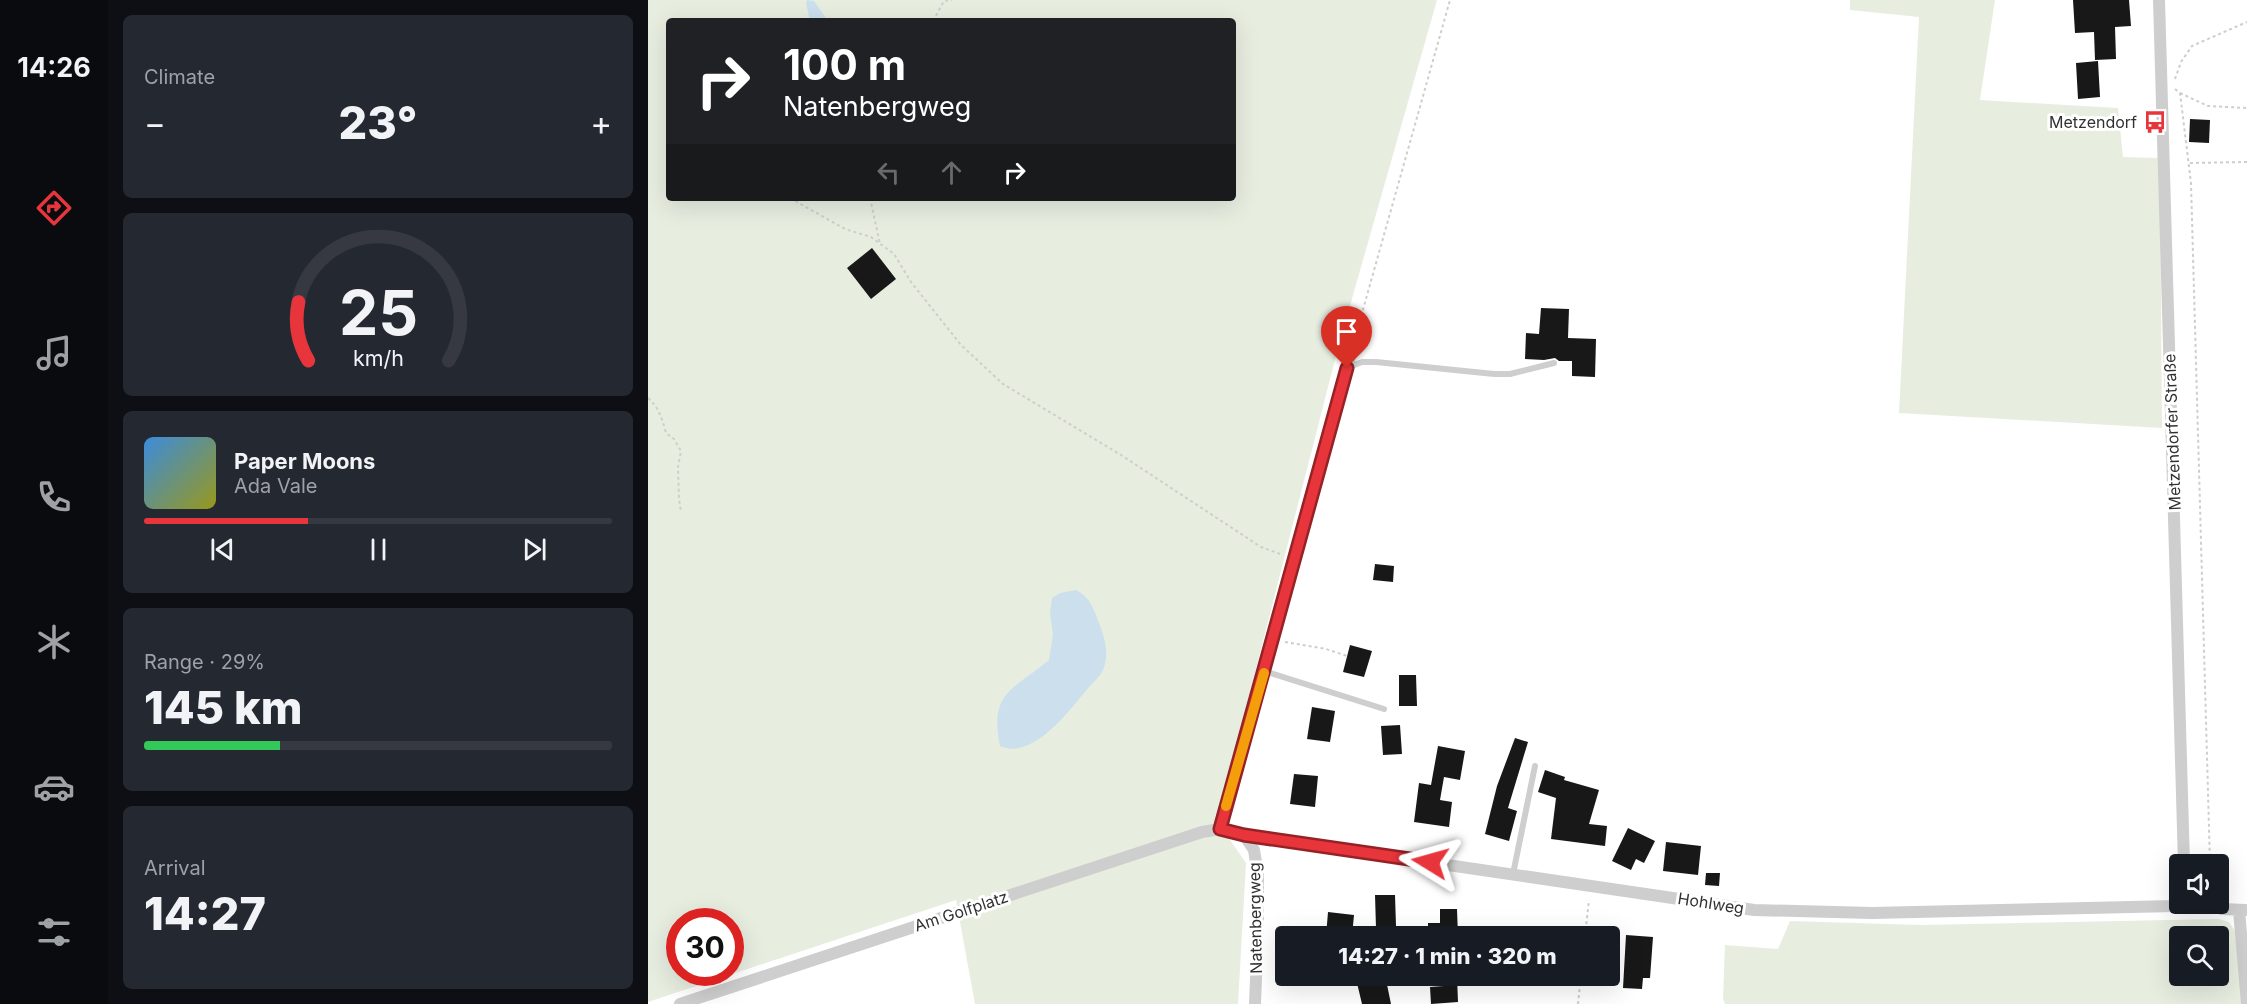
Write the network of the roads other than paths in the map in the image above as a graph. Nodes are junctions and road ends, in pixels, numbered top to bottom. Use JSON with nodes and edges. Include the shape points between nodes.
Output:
{"nodes":[{"id":1,"x":2159,"y":0,"type":"edge"},
{"id":2,"x":1348,"y":362,"type":"joint"},
{"id":3,"x":1554,"y":363,"type":"dead end"},
{"id":4,"x":1264,"y":671,"type":"junction"},
{"id":5,"x":1384,"y":709,"type":"dead end"},
{"id":6,"x":1535,"y":766,"type":"dead end"},
{"id":7,"x":1220,"y":829,"type":"junction"},
{"id":8,"x":1244,"y":835,"type":"junction"},
{"id":9,"x":2184,"y":854,"type":"edge"},
{"id":10,"x":1513,"y":874,"type":"junction"},
{"id":11,"x":2169,"y":906,"type":"edge"},
{"id":12,"x":2243,"y":910,"type":"edge"},
{"id":13,"x":680,"y":1004,"type":"edge"},
{"id":14,"x":1255,"y":1004,"type":"edge"},
{"id":15,"x":2247,"y":1004,"type":"edge"}],
"edges":[{"from":1,"to":9,"type":"street","name":"Metzendorfer Straße"},
{"from":2,"to":3,"type":"lane","via":[[1510,374]]},
{"from":2,"to":4,"type":"street"},
{"from":4,"to":5,"type":"lane"},
{"from":4,"to":7,"type":"street"},
{"from":6,"to":10,"type":"lane"},
{"from":7,"to":8,"type":"street","name":"Am Golfplatz"},
{"from":7,"to":13,"type":"street","name":"Am Golfplatz","via":[[1202,831]]},
{"from":8,"to":10,"type":"street","name":"Hohlweg"},
{"from":8,"to":14,"type":"street","name":"Natenbergweg","via":[[1254,850],[1258,875]]},
{"from":10,"to":11,"type":"street","name":"Hohlweg","via":[[1766,910],[1872,913]]},
{"from":12,"to":15,"type":"street"}]}
